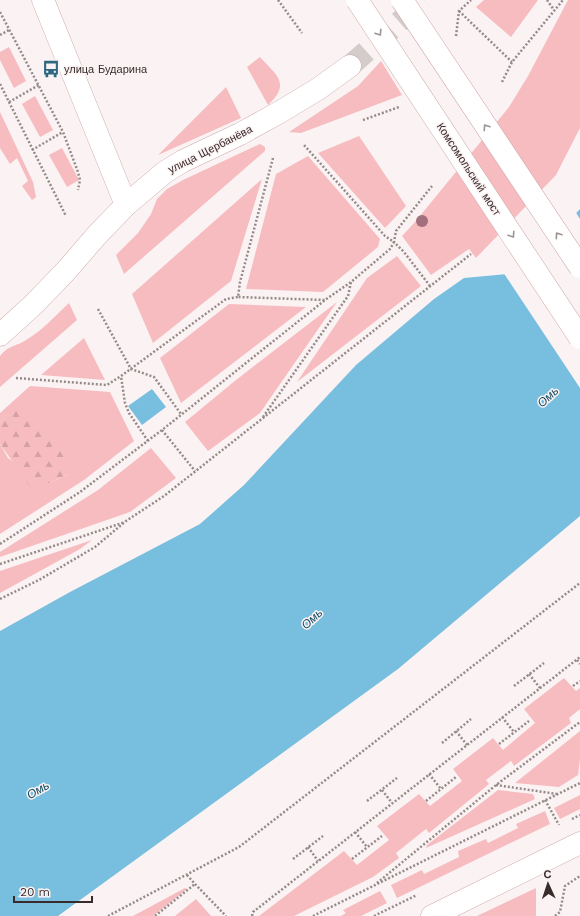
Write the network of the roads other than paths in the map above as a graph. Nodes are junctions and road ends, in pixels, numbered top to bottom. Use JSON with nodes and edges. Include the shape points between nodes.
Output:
{"nodes":[{"id":1,"x":43,"y":0,"type":"edge"},
{"id":2,"x":357,"y":0,"type":"edge"},
{"id":3,"x":402,"y":0,"type":"edge"},
{"id":4,"x":350,"y":66,"type":"tunnel mouth"},
{"id":5,"x":126,"y":205,"type":"junction"},
{"id":6,"x":580,"y":268,"type":"edge"},
{"id":7,"x":0,"y":335,"type":"edge"},
{"id":8,"x":580,"y":338,"type":"edge"},
{"id":9,"x":580,"y":844,"type":"edge"},
{"id":10,"x":432,"y":916,"type":"edge"}],
"edges":[{"from":1,"to":5,"type":"main road"},
{"from":2,"to":8,"type":"main road","name":"Комсомольский мост","one_way":true,"bridge":true},
{"from":6,"to":3,"type":"main road","one_way":true,"bridge":true},
{"from":4,"to":5,"type":"main road","name":"улица Щербанёва","via":[[280,112],[165,172]]},
{"from":5,"to":7,"type":"main road","name":"улица Щербанёва","via":[[33,305]]},
{"from":9,"to":10,"type":"main road"}]}
